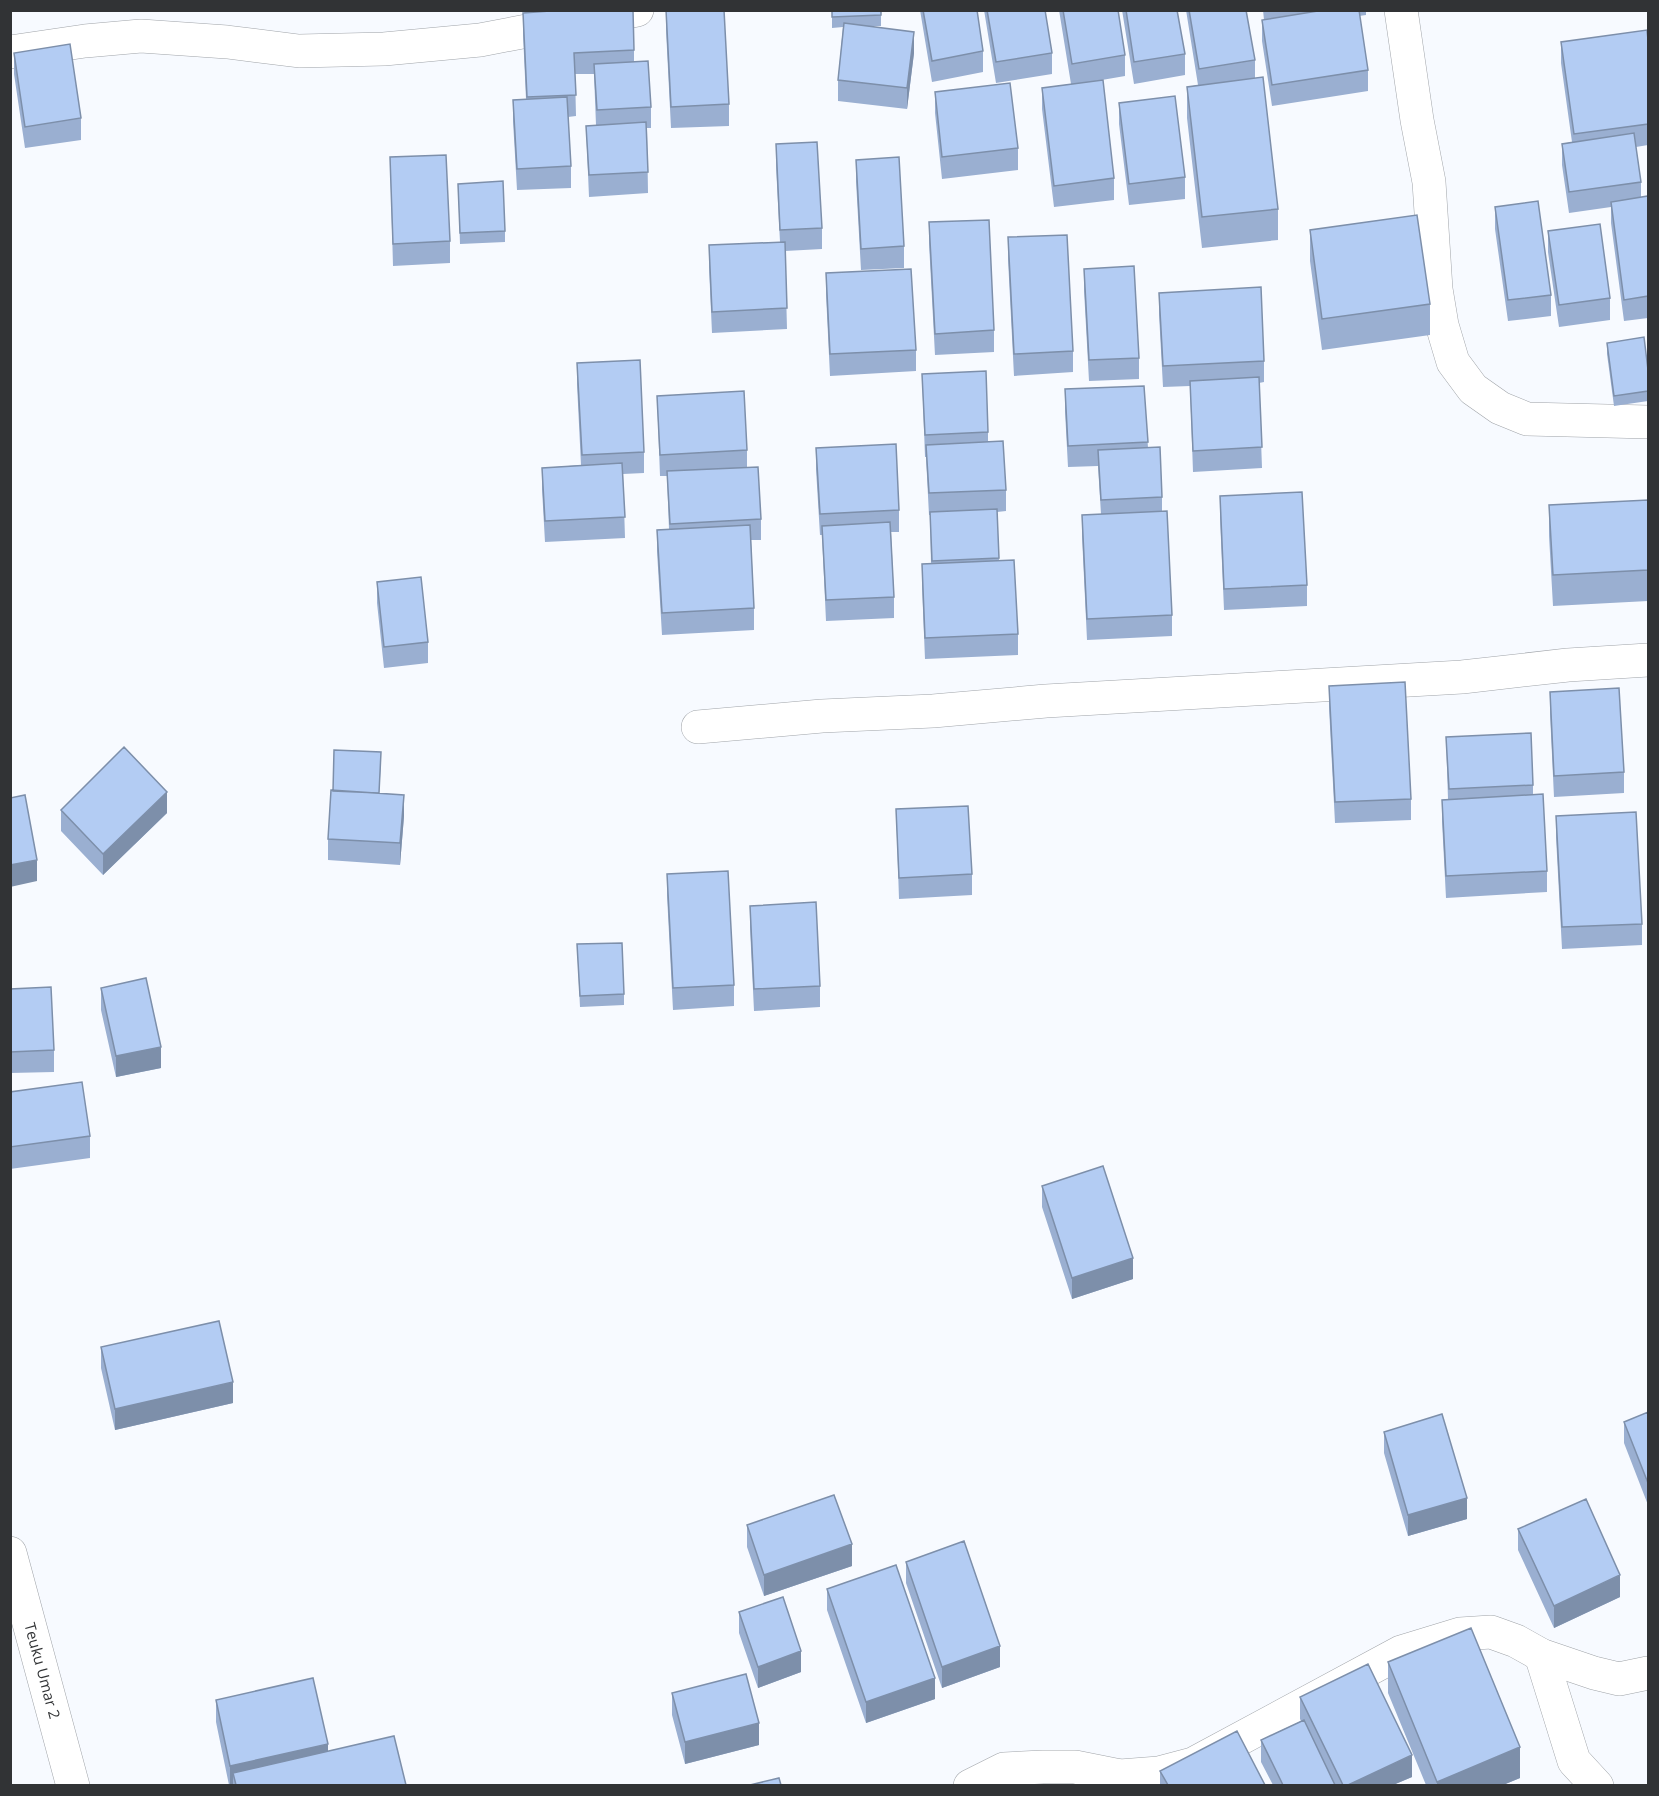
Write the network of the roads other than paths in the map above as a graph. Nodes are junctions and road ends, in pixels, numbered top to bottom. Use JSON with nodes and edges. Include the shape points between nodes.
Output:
{"nodes":[{"id":1,"x":638,"y":10,"type":"edge"},
{"id":2,"x":1401,"y":10,"type":"edge"},
{"id":3,"x":10,"y":52,"type":"edge"},
{"id":4,"x":1648,"y":422,"type":"edge"},
{"id":5,"x":1648,"y":660,"type":"edge"},
{"id":6,"x":698,"y":727,"type":"dead end"},
{"id":7,"x":10,"y":1553,"type":"edge"},
{"id":8,"x":1542,"y":1656,"type":"junction"},
{"id":9,"x":1648,"y":1673,"type":"edge"},
{"id":10,"x":73,"y":1785,"type":"edge"},
{"id":11,"x":970,"y":1785,"type":"edge"},
{"id":12,"x":1597,"y":1785,"type":"edge"}],
"edges":[{"from":1,"to":3,"type":"street","via":[[480,40],[384,49],[299,51],[141,36]]},
{"from":2,"to":4,"type":"street","via":[[1430,182],[1436,289],[1453,362],[1473,389],[1500,408],[1527,419]]},
{"from":5,"to":6,"type":"street","via":[[1462,677],[1046,701]]},
{"from":7,"to":10,"type":"street","name":"Teuku Umar 2"},
{"from":8,"to":9,"type":"street","via":[[1619,1679]]},
{"from":8,"to":11,"type":"street","via":[[1491,1632],[1460,1634],[1401,1653],[1193,1764],[1159,1773],[1120,1776],[1075,1767],[1004,1769]]},
{"from":8,"to":12,"type":"street","via":[[1575,1761]]}]}
